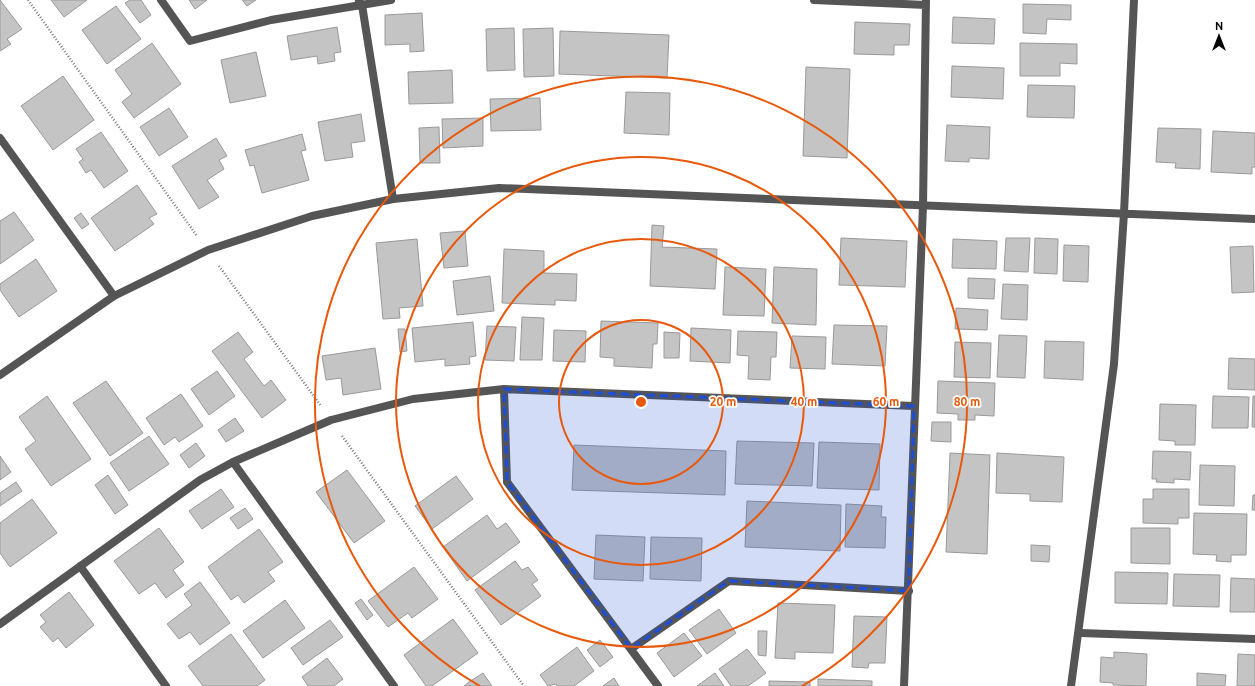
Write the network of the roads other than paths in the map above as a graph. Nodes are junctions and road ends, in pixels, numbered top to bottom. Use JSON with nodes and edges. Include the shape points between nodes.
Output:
{"nodes":[{"id":1,"x":160,"y":0,"type":"edge"},
{"id":2,"x":391,"y":0,"type":"edge"},
{"id":3,"x":814,"y":0,"type":"edge"},
{"id":4,"x":1134,"y":0,"type":"edge"},
{"id":5,"x":360,"y":2,"type":"edge"},
{"id":6,"x":926,"y":3,"type":"edge"},
{"id":7,"x":0,"y":138,"type":"edge"},
{"id":8,"x":393,"y":199,"type":"junction"},
{"id":9,"x":923,"y":206,"type":"junction"},
{"id":10,"x":1124,"y":213,"type":"junction"},
{"id":11,"x":1255,"y":219,"type":"edge"},
{"id":12,"x":114,"y":296,"type":"junction"},
{"id":13,"x":0,"y":376,"type":"edge"},
{"id":14,"x":504,"y":389,"type":"junction"},
{"id":15,"x":914,"y":406,"type":"junction"},
{"id":16,"x":233,"y":462,"type":"junction"},
{"id":17,"x":80,"y":566,"type":"junction"},
{"id":18,"x":909,"y":590,"type":"junction"},
{"id":19,"x":0,"y":624,"type":"edge"},
{"id":20,"x":1080,"y":633,"type":"junction"},
{"id":21,"x":1255,"y":639,"type":"edge"},
{"id":22,"x":631,"y":649,"type":"junction"},
{"id":23,"x":166,"y":686,"type":"edge"},
{"id":24,"x":394,"y":686,"type":"edge"},
{"id":25,"x":658,"y":686,"type":"edge"},
{"id":26,"x":904,"y":686,"type":"edge"},
{"id":27,"x":1071,"y":686,"type":"edge"}],
"edges":[{"from":1,"to":5,"type":"street","via":[[190,41],[271,20]]},
{"from":2,"to":5,"type":"street"},
{"from":3,"to":6,"type":"street"},
{"from":4,"to":10,"type":"street"},
{"from":5,"to":8,"type":"street"},
{"from":6,"to":9,"type":"street"},
{"from":7,"to":12,"type":"street"},
{"from":8,"to":9,"type":"street","via":[[499,188]]},
{"from":8,"to":12,"type":"street","via":[[312,216],[208,250]]},
{"from":9,"to":10,"type":"street"},
{"from":9,"to":15,"type":"street"},
{"from":10,"to":11,"type":"street"},
{"from":10,"to":20,"type":"street","via":[[1114,364]]},
{"from":12,"to":13,"type":"street"},
{"from":14,"to":15,"type":"street"},
{"from":14,"to":16,"type":"street","via":[[413,399],[331,420]]},
{"from":14,"to":22,"type":"street","via":[[507,482]]},
{"from":15,"to":18,"type":"street"},
{"from":16,"to":17,"type":"street","via":[[200,480]]},
{"from":16,"to":24,"type":"street"},
{"from":17,"to":19,"type":"street"},
{"from":17,"to":23,"type":"street"},
{"from":18,"to":22,"type":"street","via":[[729,581]]},
{"from":18,"to":26,"type":"street"},
{"from":20,"to":21,"type":"street"},
{"from":20,"to":27,"type":"street"},
{"from":22,"to":25,"type":"street"}]}
